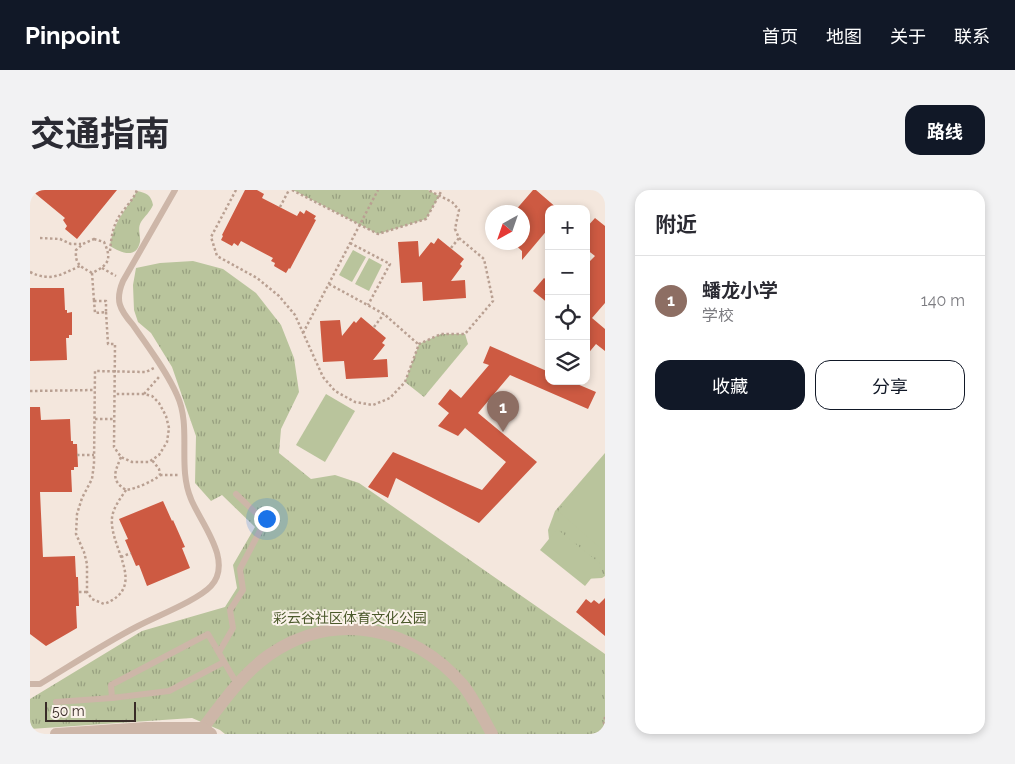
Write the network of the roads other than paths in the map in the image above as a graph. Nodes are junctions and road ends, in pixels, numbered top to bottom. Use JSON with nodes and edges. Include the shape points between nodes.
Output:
{"nodes":[{"id":1,"x":176,"y":190,"type":"edge"},
{"id":2,"x":236,"y":494,"type":"dead end"},
{"id":3,"x":219,"y":652,"type":"junction"},
{"id":4,"x":224,"y":662,"type":"junction"},
{"id":5,"x":30,"y":684,"type":"edge"},
{"id":6,"x":237,"y":684,"type":"junction"},
{"id":7,"x":112,"y":698,"type":"junction"},
{"id":8,"x":56,"y":702,"type":"dead end"},
{"id":9,"x":207,"y":731,"type":"edge"},
{"id":10,"x":56,"y":734,"type":"edge"},
{"id":11,"x":492,"y":734,"type":"edge"}],
"edges":[{"from":1,"to":5,"type":"lane","via":[[123,281],[119,302],[124,315],[178,395],[183,414],[184,475],[190,499],[213,542],[218,571],[212,585],[202,594],[136,626],[40,684]]},
{"from":2,"to":3,"type":"lane","via":[[261,518],[262,527],[240,570],[243,590],[230,610],[233,628]]},
{"from":3,"to":4,"type":"lane"},
{"from":3,"to":7,"type":"lane","via":[[208,634],[111,685]]},
{"from":4,"to":6,"type":"lane"},
{"from":4,"to":7,"type":"lane","via":[[169,691]]},
{"from":6,"to":9,"type":"street"},
{"from":6,"to":11,"type":"street","via":[[269,655],[302,637],[363,628],[390,634],[419,647],[443,665],[463,686]]},
{"from":7,"to":8,"type":"lane"},
{"from":9,"to":10,"type":"street","via":[[146,728]]}]}
